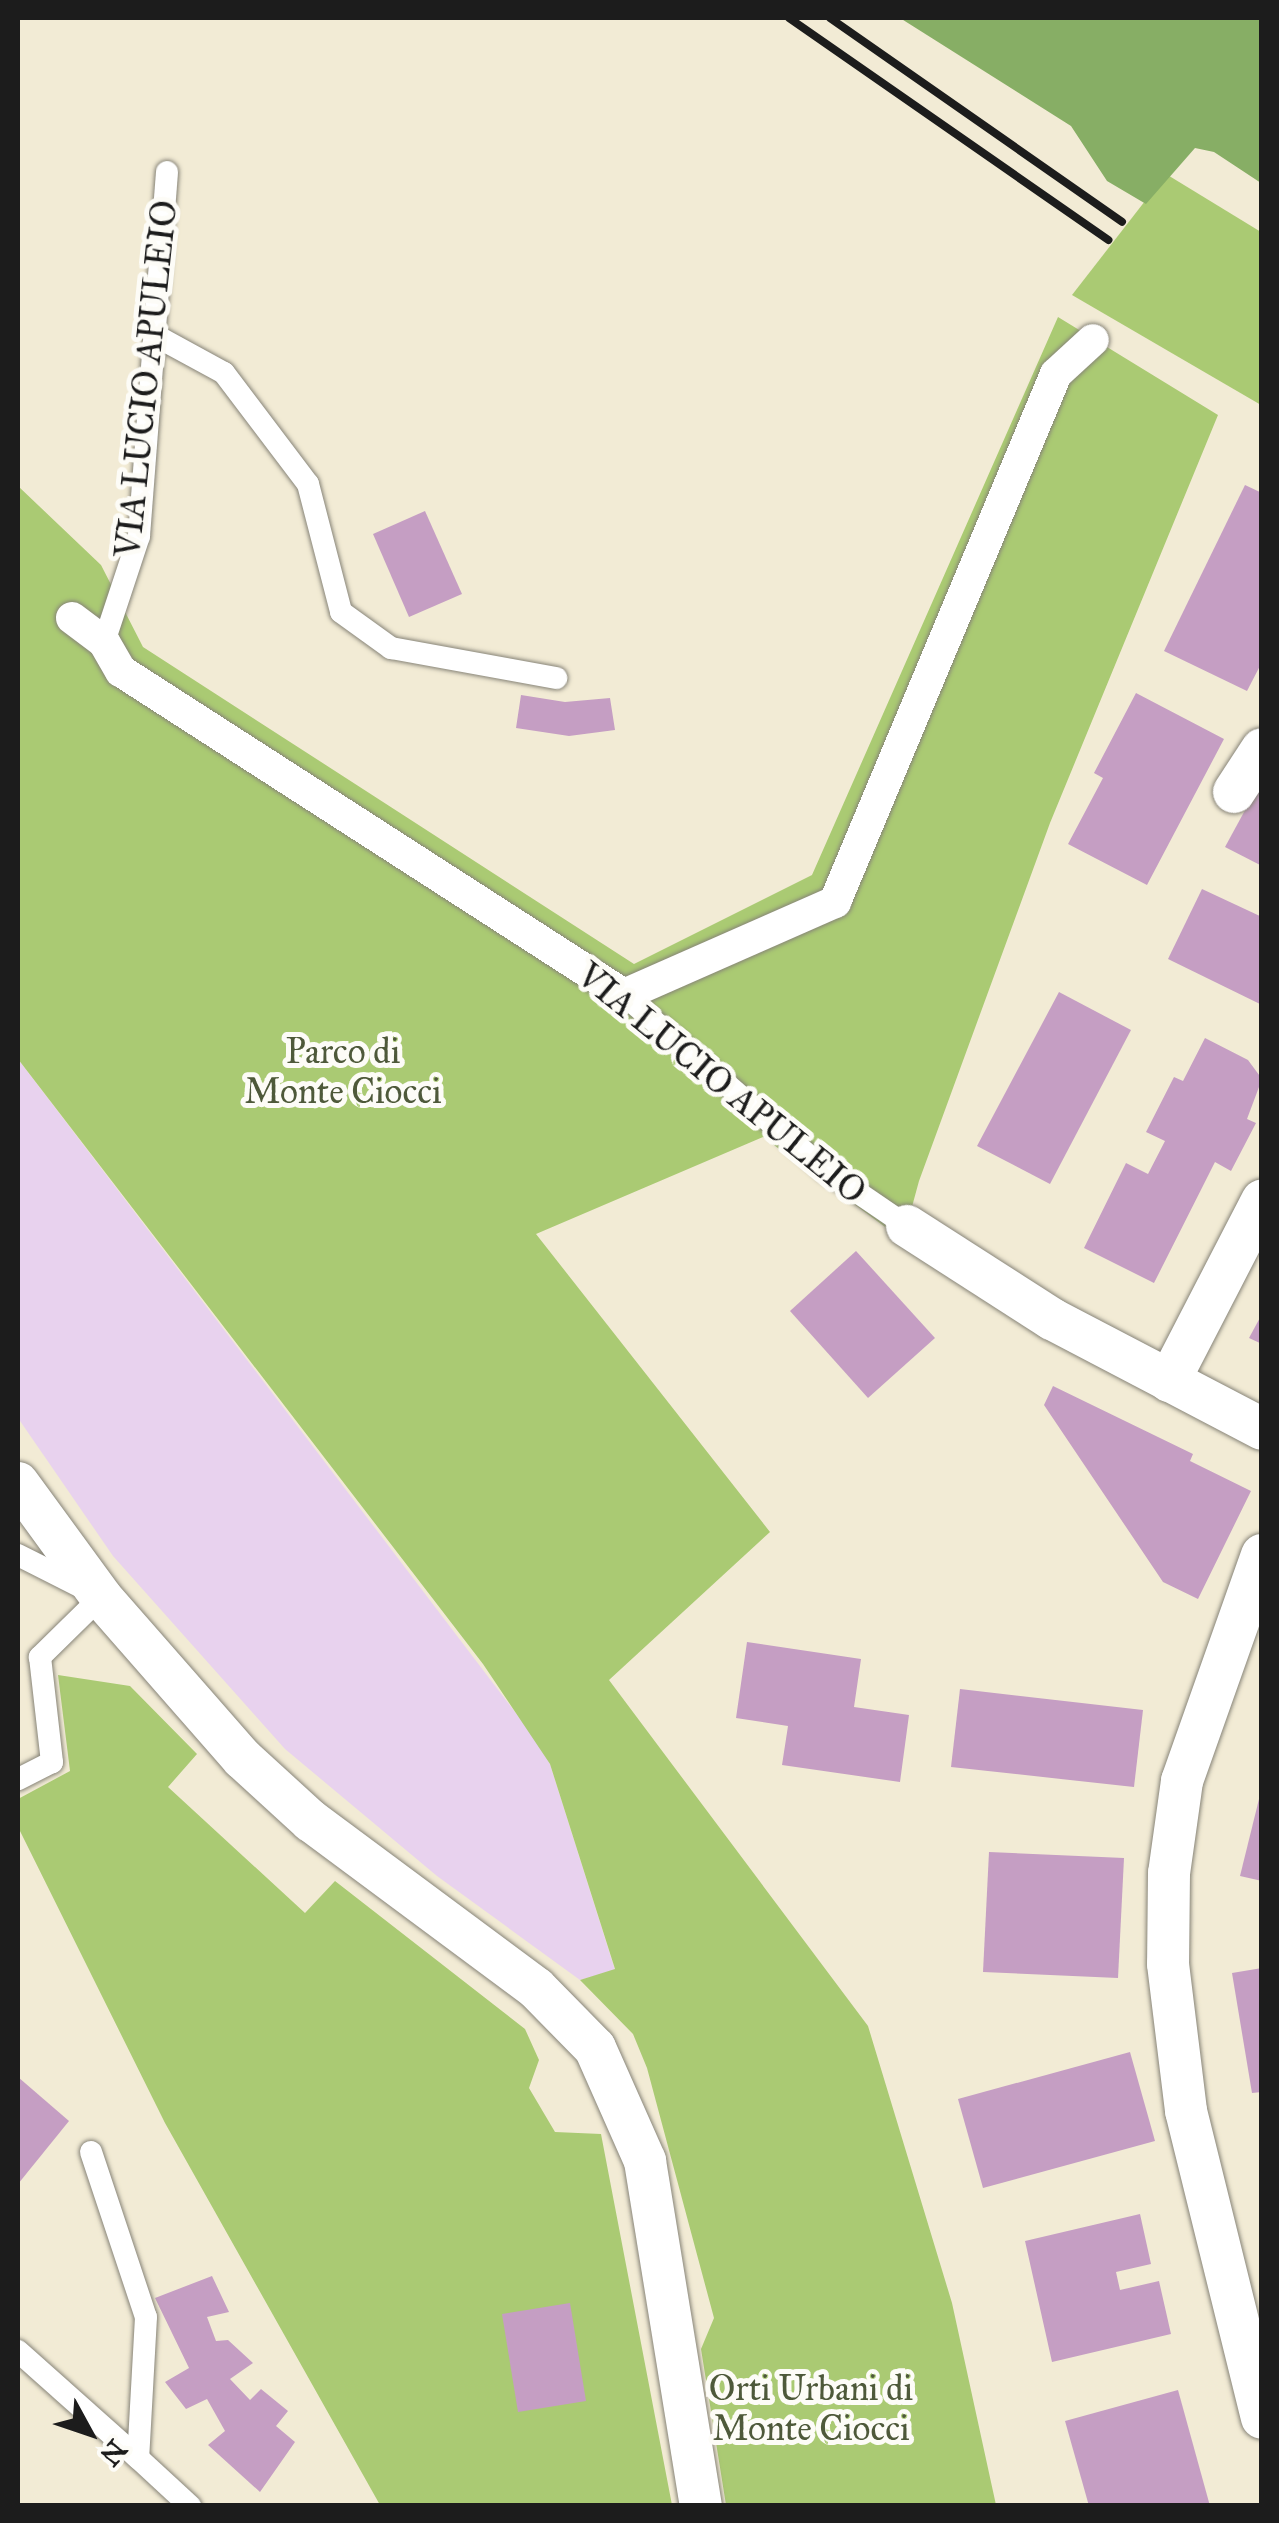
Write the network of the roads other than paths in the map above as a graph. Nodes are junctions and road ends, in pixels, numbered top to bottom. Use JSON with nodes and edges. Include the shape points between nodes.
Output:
{"nodes":[{"id":1,"x":167,"y":172,"type":"dead end"},
{"id":2,"x":158,"y":337,"type":"junction"},
{"id":3,"x":1093,"y":340,"type":"dead end"},
{"id":4,"x":72,"y":618,"type":"dead end"},
{"id":5,"x":104,"y":642,"type":"junction"},
{"id":6,"x":556,"y":678,"type":"dead end"},
{"id":7,"x":1262,"y":748,"type":"edge"},
{"id":8,"x":1234,"y":792,"type":"dead end"},
{"id":9,"x":624,"y":995,"type":"junction"},
{"id":10,"x":1262,"y":1201,"type":"edge"},
{"id":11,"x":907,"y":1226,"type":"joint"},
{"id":12,"x":1169,"y":1380,"type":"junction"},
{"id":13,"x":1262,"y":1429,"type":"edge"},
{"id":14,"x":18,"y":1483,"type":"edge"},
{"id":15,"x":18,"y":1555,"type":"edge"},
{"id":16,"x":1262,"y":1555,"type":"edge"},
{"id":17,"x":102,"y":1597,"type":"junction"},
{"id":18,"x":18,"y":1779,"type":"edge"},
{"id":19,"x":91,"y":2152,"type":"dead end"},
{"id":20,"x":18,"y":2351,"type":"edge"},
{"id":21,"x":1262,"y":2418,"type":"edge"},
{"id":22,"x":138,"y":2458,"type":"junction"},
{"id":23,"x":190,"y":2506,"type":"edge"},
{"id":24,"x":701,"y":2506,"type":"edge"}],
"edges":[{"from":1,"to":2,"type":"lane","name":"VIA LUCIO APULEIO"},
{"from":2,"to":5,"type":"lane","name":"VIA LUCIO APULEIO","via":[[139,536]]},
{"from":2,"to":6,"type":"lane","via":[[224,372],[308,484],[341,612],[391,648]]},
{"from":3,"to":9,"type":"street","via":[[1056,374],[835,902]]},
{"from":4,"to":5,"type":"street","name":"VIA LUCIO APULEIO"},
{"from":5,"to":9,"type":"street","name":"VIA LUCIO APULEIO","via":[[121,671],[204,728]]},
{"from":7,"to":8,"type":"street"},
{"from":9,"to":11,"type":"lane","name":"VIA LUCIO APULEIO","via":[[825,1170]]},
{"from":10,"to":12,"type":"street"},
{"from":11,"to":12,"type":"street","name":"VIA LUCIO APULEIO","via":[[1052,1319]]},
{"from":12,"to":13,"type":"street","name":"VIA LUCIO APULEIO"},
{"from":14,"to":17,"type":"street"},
{"from":15,"to":17,"type":"lane"},
{"from":16,"to":21,"type":"street","via":[[1182,1781],[1169,1874],[1168,1964],[1186,2110]]},
{"from":17,"to":18,"type":"lane","via":[[40,1657],[52,1762]]},
{"from":17,"to":24,"type":"street","via":[[184,1698],[277,1792],[536,1988],[595,2048],[644,2162]]},
{"from":19,"to":22,"type":"lane","via":[[146,2317]]},
{"from":20,"to":22,"type":"lane"},
{"from":22,"to":23,"type":"lane"}]}
